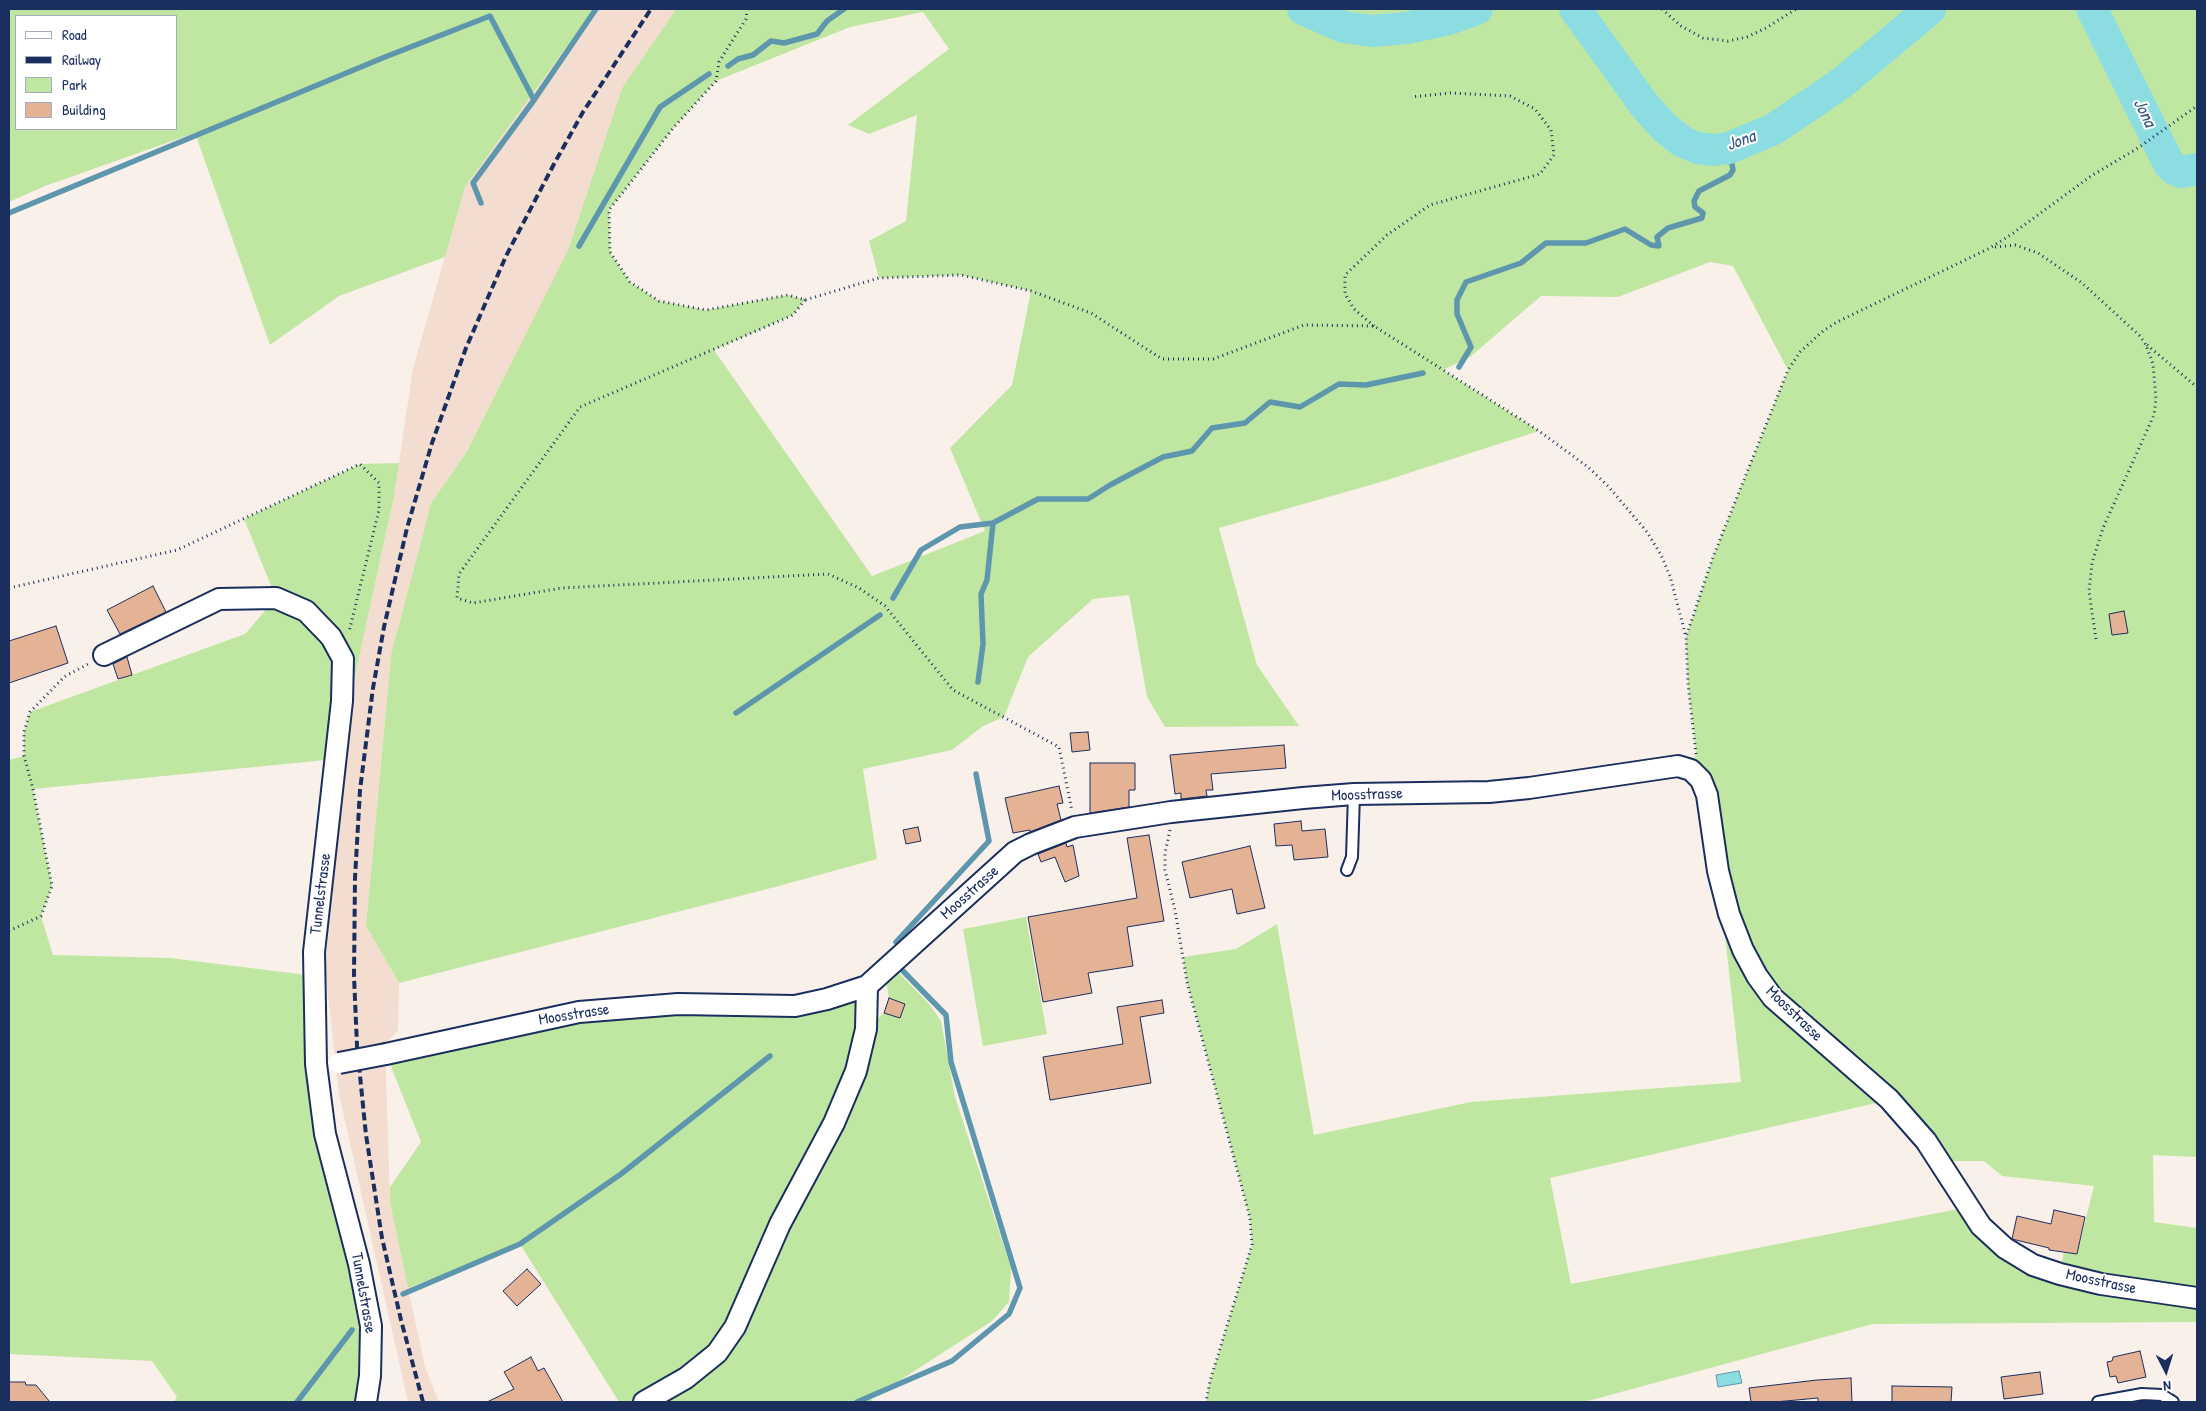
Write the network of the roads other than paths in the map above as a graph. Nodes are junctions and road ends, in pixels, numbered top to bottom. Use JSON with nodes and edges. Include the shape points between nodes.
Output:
{"nodes":[{"id":1,"x":104,"y":655,"type":"road end"},
{"id":2,"x":1354,"y":794,"type":"junction"},
{"id":3,"x":1347,"y":870,"type":"dead end"},
{"id":4,"x":867,"y":986,"type":"junction"},
{"id":5,"x":316,"y":1064,"type":"junction"},
{"id":6,"x":2197,"y":1298,"type":"edge"},
{"id":7,"x":366,"y":1402,"type":"edge"},
{"id":8,"x":644,"y":1402,"type":"edge"},
{"id":9,"x":2098,"y":1402,"type":"edge"},
{"id":10,"x":2173,"y":1402,"type":"edge"}],
"edges":[{"from":1,"to":5,"type":"street","name":"Tunnelstrasse","via":[[219,599],[276,598],[306,611],[331,637],[343,659],[342,701],[314,952]]},
{"from":2,"to":3,"type":"lane","via":[[1352,857]]},
{"from":2,"to":4,"type":"street","name":"Moosstrasse","via":[[1171,812],[1076,827],[1031,844],[1015,852]]},
{"from":2,"to":6,"type":"street","name":"Moosstrasse","via":[[1489,792],[1678,766],[1691,770],[1701,780],[1707,795],[1718,871],[1729,914],[1756,976],[1773,998],[1889,1100],[1920,1134],[1941,1161],[1981,1226],[2005,1248],[2033,1265],[2101,1284]]},
{"from":4,"to":5,"type":"street","name":"Moosstrasse","bridge":true,"via":[[795,1006],[678,1004],[579,1012],[386,1054]]},
{"from":4,"to":8,"type":"street","via":[[866,1029],[856,1071],[834,1123],[780,1224],[735,1327],[717,1353],[686,1378]]},
{"from":5,"to":7,"type":"street","name":"Tunnelstrasse","via":[[325,1134],[359,1264],[371,1326]]},
{"from":9,"to":10,"type":"lane","via":[[2142,1394],[2162,1395]]}]}
